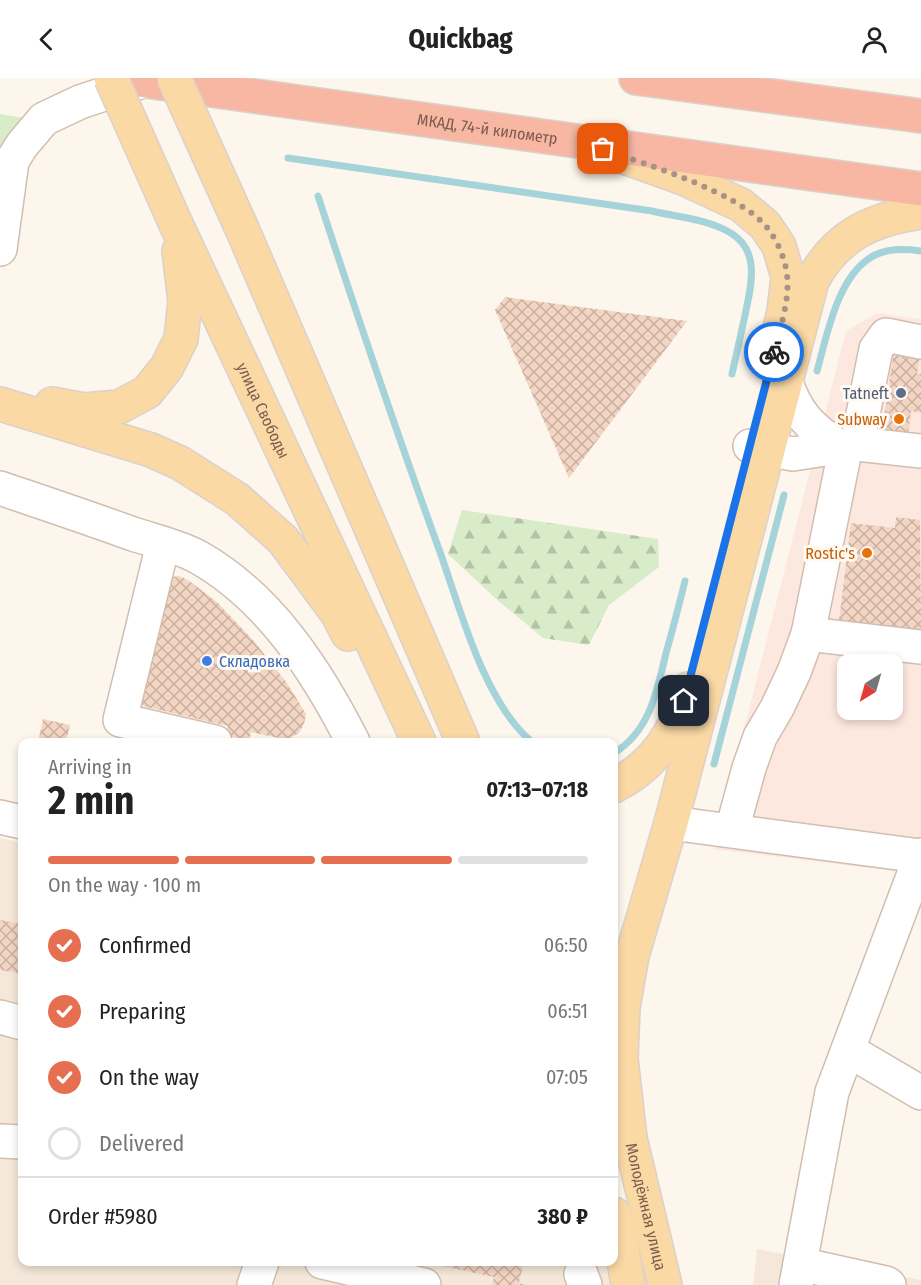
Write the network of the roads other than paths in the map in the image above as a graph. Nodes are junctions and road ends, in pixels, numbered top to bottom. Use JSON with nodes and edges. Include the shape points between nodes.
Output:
{"nodes":[{"id":1,"x":111,"y":78,"type":"edge"},
{"id":2,"x":636,"y":78,"type":"edge"},
{"id":3,"x":148,"y":79,"type":"edge"},
{"id":4,"x":921,"y":116,"type":"edge"},
{"id":5,"x":584,"y":142,"type":"junction"},
{"id":6,"x":6,"y":160,"type":"edge"},
{"id":7,"x":921,"y":189,"type":"edge"},
{"id":8,"x":921,"y":212,"type":"edge"},
{"id":9,"x":175,"y":222,"type":"junction"},
{"id":10,"x":0,"y":249,"type":"edge"},
{"id":11,"x":921,"y":342,"type":"edge"},
{"id":12,"x":785,"y":379,"type":"junction"},
{"id":13,"x":0,"y":389,"type":"edge"},
{"id":14,"x":0,"y":404,"type":"edge"},
{"id":15,"x":847,"y":445,"type":"junction"},
{"id":16,"x":758,"y":448,"type":"junction"},
{"id":17,"x":921,"y":451,"type":"edge"},
{"id":18,"x":0,"y":488,"type":"edge"},
{"id":19,"x":163,"y":544,"type":"junction"},
{"id":20,"x":416,"y":634,"type":"junction"},
{"id":21,"x":808,"y":634,"type":"junction"},
{"id":22,"x":921,"y":647,"type":"edge"},
{"id":23,"x":198,"y":738,"type":"edge"},
{"id":24,"x":351,"y":738,"type":"edge"},
{"id":25,"x":415,"y":738,"type":"edge"},
{"id":26,"x":416,"y":738,"type":"edge"},
{"id":27,"x":461,"y":738,"type":"edge"},
{"id":28,"x":480,"y":738,"type":"edge"},
{"id":29,"x":618,"y":784,"type":"edge"},
{"id":30,"x":0,"y":817,"type":"edge"},
{"id":31,"x":18,"y":821,"type":"edge"},
{"id":32,"x":672,"y":823,"type":"junction"},
{"id":33,"x":732,"y":830,"type":"junction"},
{"id":34,"x":921,"y":855,"type":"edge"},
{"id":35,"x":0,"y":1017,"type":"edge"},
{"id":36,"x":18,"y":1022,"type":"edge"},
{"id":37,"x":848,"y":1050,"type":"junction"},
{"id":38,"x":921,"y":1093,"type":"edge"},
{"id":39,"x":618,"y":1106,"type":"edge"},
{"id":40,"x":630,"y":1138,"type":"junction"},
{"id":41,"x":0,"y":1141,"type":"edge"},
{"id":42,"x":18,"y":1142,"type":"edge"},
{"id":43,"x":618,"y":1229,"type":"edge"},
{"id":44,"x":261,"y":1266,"type":"edge"},
{"id":45,"x":340,"y":1266,"type":"edge"},
{"id":46,"x":798,"y":1274,"type":"edge"},
{"id":47,"x":254,"y":1285,"type":"edge"},
{"id":48,"x":424,"y":1285,"type":"edge"},
{"id":49,"x":628,"y":1285,"type":"edge"},
{"id":50,"x":665,"y":1285,"type":"edge"},
{"id":51,"x":889,"y":1285,"type":"edge"}],
"edges":[{"from":1,"to":9,"type":"main road","name":"улица Свободы","bridge":true},
{"from":2,"to":4,"type":"highway"},
{"from":3,"to":5,"type":"highway","name":"МКАД, 74-й километр"},
{"from":3,"to":6,"type":"street","via":[[80,102],[45,119]]},
{"from":3,"to":20,"type":"main road","bridge":true,"via":[[243,231]]},
{"from":5,"to":7,"type":"highway","name":"МКАД, 74-й километр"},
{"from":5,"to":16,"type":"main road","via":[[683,178],[741,205],[765,225],[779,246],[788,277]]},
{"from":6,"to":10,"type":"street"},
{"from":8,"to":12,"type":"main road","via":[[898,215],[860,229],[822,263],[812,282]]},
{"from":9,"to":13,"type":"main road","via":[[185,301],[181,339],[167,367],[147,392],[119,407],[84,410]]},
{"from":9,"to":26,"type":"main road","name":"улица Свободы"},
{"from":11,"to":15,"type":"street","via":[[886,335],[876,349]]},
{"from":12,"to":15,"type":"street","via":[[791,398],[814,430]]},
{"from":12,"to":16,"type":"main road"},
{"from":14,"to":25,"type":"main road","via":[[150,450],[237,499],[283,540],[306,569],[337,613],[382,695]]},
{"from":15,"to":16,"type":"street","via":[[792,454]]},
{"from":15,"to":17,"type":"street"},
{"from":15,"to":21,"type":"street"},
{"from":16,"to":29,"type":"main road","via":[[684,701],[670,735],[633,777]]},
{"from":16,"to":32,"type":"main road"},
{"from":18,"to":19,"type":"street"},
{"from":19,"to":23,"type":"street","via":[[120,720]]},
{"from":19,"to":24,"type":"street","via":[[195,556],[227,575],[264,609],[333,702]]},
{"from":20,"to":27,"type":"main road"},
{"from":20,"to":28,"type":"main road"},
{"from":21,"to":22,"type":"street"},
{"from":21,"to":33,"type":"street","via":[[790,681],[760,737]]},
{"from":30,"to":31,"type":"street"},
{"from":32,"to":33,"type":"street"},
{"from":32,"to":40,"type":"main road","via":[[632,956],[623,1006],[621,1059]]},
{"from":33,"to":34,"type":"street"},
{"from":34,"to":37,"type":"street"},
{"from":35,"to":36,"type":"street"},
{"from":37,"to":38,"type":"street"},
{"from":37,"to":46,"type":"street","via":[[832,1092]]},
{"from":39,"to":40,"type":"main road","name":"Молодёжная улица"},
{"from":40,"to":50,"type":"main road","name":"Молодёжная улица"},
{"from":41,"to":42,"type":"street"},
{"from":43,"to":49,"type":"main road","name":"Молодёжная улица"},
{"from":44,"to":47,"type":"street"},
{"from":45,"to":48,"type":"street"},
{"from":46,"to":51,"type":"street"}]}
